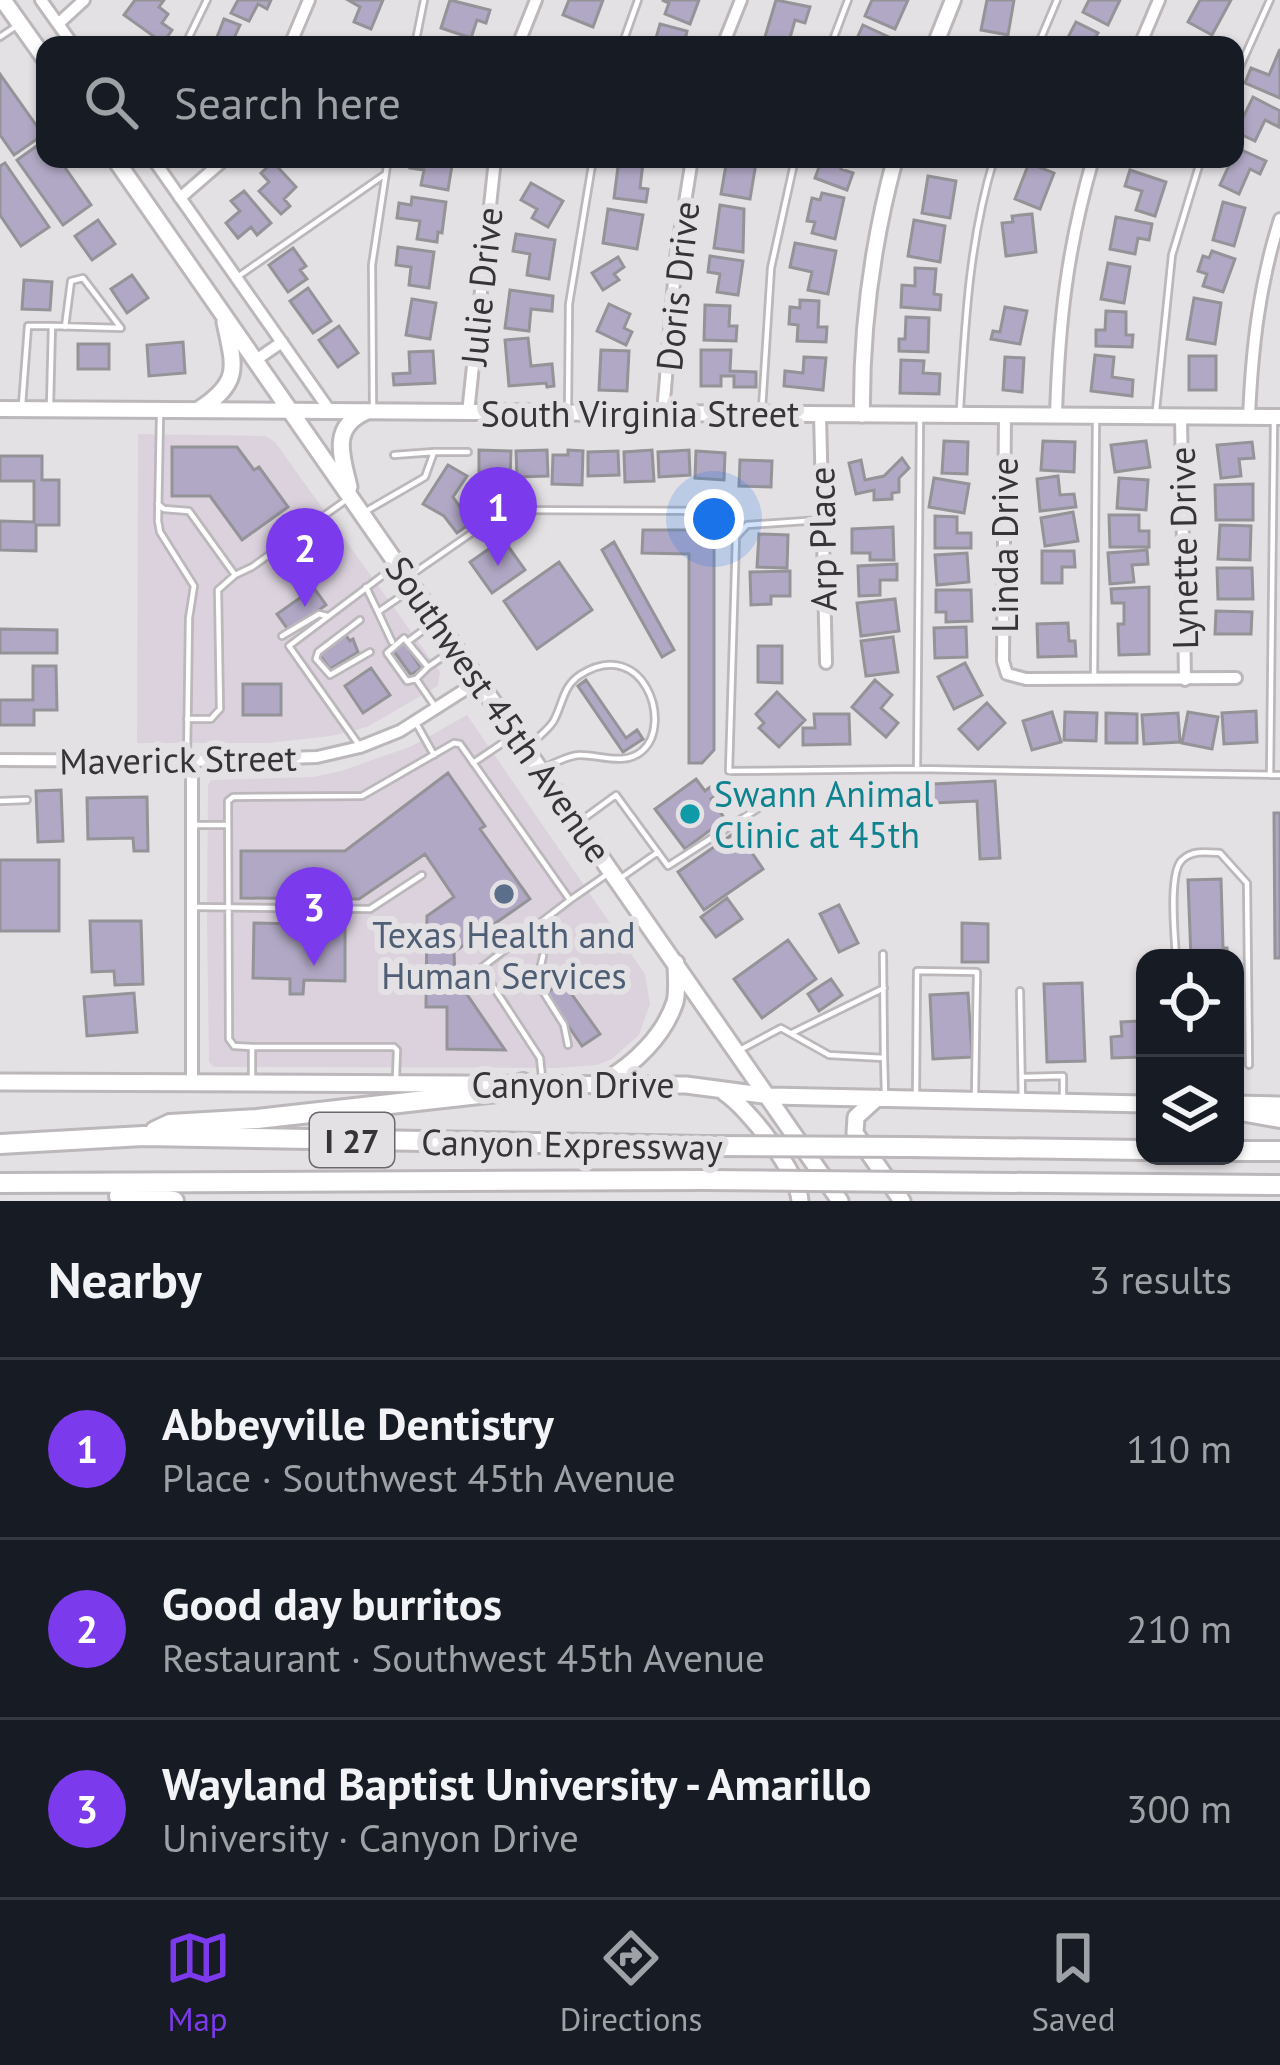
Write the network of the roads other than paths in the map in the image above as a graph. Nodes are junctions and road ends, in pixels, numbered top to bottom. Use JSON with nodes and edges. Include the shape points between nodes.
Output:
{"nodes":[{"id":1,"x":3,"y":0,"type":"edge"},
{"id":2,"x":41,"y":0,"type":"edge"},
{"id":3,"x":84,"y":0,"type":"edge"},
{"id":4,"x":207,"y":0,"type":"edge"},
{"id":5,"x":309,"y":0,"type":"edge"},
{"id":6,"x":424,"y":0,"type":"edge"},
{"id":7,"x":536,"y":0,"type":"edge"},
{"id":8,"x":638,"y":0,"type":"edge"},
{"id":9,"x":741,"y":0,"type":"edge"},
{"id":10,"x":848,"y":0,"type":"edge"},
{"id":11,"x":953,"y":0,"type":"edge"},
{"id":12,"x":1057,"y":0,"type":"edge"},
{"id":13,"x":1159,"y":0,"type":"edge"},
{"id":14,"x":1270,"y":0,"type":"edge"},
{"id":15,"x":58,"y":23,"type":"junction"},
{"id":16,"x":20,"y":24,"type":"junction"},
{"id":17,"x":67,"y":36,"type":"edge"},
{"id":18,"x":189,"y":36,"type":"edge"},
{"id":19,"x":294,"y":36,"type":"edge"},
{"id":20,"x":417,"y":36,"type":"edge"},
{"id":21,"x":522,"y":36,"type":"edge"},
{"id":22,"x":625,"y":36,"type":"edge"},
{"id":23,"x":727,"y":36,"type":"edge"},
{"id":24,"x":834,"y":36,"type":"edge"},
{"id":25,"x":939,"y":36,"type":"edge"},
{"id":26,"x":1041,"y":36,"type":"edge"},
{"id":27,"x":1144,"y":36,"type":"edge"},
{"id":28,"x":0,"y":37,"type":"edge"},
{"id":29,"x":36,"y":46,"type":"edge"},
{"id":30,"x":1244,"y":58,"type":"edge"},
{"id":31,"x":121,"y":168,"type":"edge"},
{"id":32,"x":159,"y":168,"type":"edge"},
{"id":33,"x":215,"y":168,"type":"edge"},
{"id":34,"x":386,"y":168,"type":"edge"},
{"id":35,"x":494,"y":168,"type":"edge"},
{"id":36,"x":591,"y":168,"type":"edge"},
{"id":37,"x":691,"y":168,"type":"edge"},
{"id":38,"x":793,"y":168,"type":"edge"},
{"id":39,"x":893,"y":168,"type":"edge"},
{"id":40,"x":991,"y":168,"type":"edge"},
{"id":41,"x":1091,"y":168,"type":"edge"},
{"id":42,"x":1197,"y":168,"type":"edge"},
{"id":43,"x":384,"y":175,"type":"junction"},
{"id":44,"x":180,"y":198,"type":"junction"},
{"id":45,"x":1280,"y":219,"type":"edge"},
{"id":46,"x":236,"y":278,"type":"junction"},
{"id":47,"x":223,"y":313,"type":"junction"},
{"id":48,"x":52,"y":326,"type":"junction"},
{"id":49,"x":65,"y":327,"type":"junction"},
{"id":50,"x":282,"y":342,"type":"junction"},
{"id":51,"x":256,"y":360,"type":"junction"},
{"id":52,"x":290,"y":409,"type":"junction"},
{"id":53,"x":0,"y":410,"type":"edge"},
{"id":54,"x":22,"y":410,"type":"junction"},
{"id":55,"x":50,"y":410,"type":"junction"},
{"id":56,"x":160,"y":410,"type":"junction"},
{"id":57,"x":200,"y":410,"type":"junction"},
{"id":58,"x":330,"y":411,"type":"junction"},
{"id":59,"x":369,"y":412,"type":"junction"},
{"id":60,"x":468,"y":413,"type":"junction"},
{"id":61,"x":568,"y":413,"type":"junction"},
{"id":62,"x":663,"y":413,"type":"junction"},
{"id":63,"x":762,"y":414,"type":"junction"},
{"id":64,"x":820,"y":414,"type":"junction"},
{"id":65,"x":960,"y":414,"type":"junction"},
{"id":66,"x":1005,"y":414,"type":"junction"},
{"id":67,"x":1055,"y":414,"type":"junction"},
{"id":68,"x":862,"y":415,"type":"junction"},
{"id":69,"x":920,"y":415,"type":"junction"},
{"id":70,"x":1096,"y":415,"type":"junction"},
{"id":71,"x":1156,"y":416,"type":"junction"},
{"id":72,"x":1181,"y":416,"type":"junction"},
{"id":73,"x":1249,"y":417,"type":"junction"},
{"id":74,"x":1277,"y":417,"type":"edge"},
{"id":75,"x":434,"y":452,"type":"junction"},
{"id":76,"x":468,"y":452,"type":"dead end"},
{"id":77,"x":394,"y":454,"type":"dead end"},
{"id":78,"x":351,"y":496,"type":"junction"},
{"id":79,"x":158,"y":504,"type":"junction"},
{"id":80,"x":717,"y":511,"type":"dead end"},
{"id":81,"x":363,"y":513,"type":"junction"},
{"id":82,"x":820,"y":520,"type":"junction"},
{"id":83,"x":235,"y":575,"type":"junction"},
{"id":84,"x":407,"y":576,"type":"junction"},
{"id":85,"x":366,"y":587,"type":"junction"},
{"id":86,"x":378,"y":612,"type":"junction"},
{"id":87,"x":326,"y":616,"type":"junction"},
{"id":88,"x":360,"y":620,"type":"dead end"},
{"id":89,"x":438,"y":620,"type":"junction"},
{"id":90,"x":282,"y":636,"type":"dead end"},
{"id":91,"x":394,"y":644,"type":"junction"},
{"id":92,"x":410,"y":645,"type":"junction"},
{"id":93,"x":457,"y":647,"type":"junction"},
{"id":94,"x":370,"y":652,"type":"dead end"},
{"id":95,"x":826,"y":663,"type":"dead end"},
{"id":96,"x":428,"y":667,"type":"junction"},
{"id":97,"x":1236,"y":678,"type":"dead end"},
{"id":98,"x":416,"y":680,"type":"junction"},
{"id":99,"x":480,"y":680,"type":"junction"},
{"id":100,"x":1094,"y":680,"type":"junction"},
{"id":101,"x":1185,"y":680,"type":"junction"},
{"id":102,"x":437,"y":710,"type":"junction"},
{"id":103,"x":187,"y":719,"type":"junction"},
{"id":104,"x":416,"y":723,"type":"junction"},
{"id":105,"x":522,"y":740,"type":"junction"},
{"id":106,"x":360,"y":747,"type":"junction"},
{"id":107,"x":434,"y":754,"type":"junction"},
{"id":108,"x":0,"y":760,"type":"edge"},
{"id":109,"x":190,"y":761,"type":"junction"},
{"id":110,"x":473,"y":764,"type":"junction"},
{"id":111,"x":542,"y":769,"type":"junction"},
{"id":112,"x":917,"y":769,"type":"junction"},
{"id":113,"x":1270,"y":775,"type":"junction"},
{"id":114,"x":1280,"y":775,"type":"edge"},
{"id":115,"x":27,"y":800,"type":"dead end"},
{"id":116,"x":798,"y":800,"type":"dead end"},
{"id":117,"x":0,"y":801,"type":"edge"},
{"id":118,"x":579,"y":822,"type":"junction"},
{"id":119,"x":228,"y":825,"type":"junction"},
{"id":120,"x":192,"y":826,"type":"junction"},
{"id":121,"x":658,"y":852,"type":"junction"},
{"id":122,"x":422,"y":875,"type":"dead end"},
{"id":123,"x":615,"y":875,"type":"junction"},
{"id":124,"x":570,"y":900,"type":"junction"},
{"id":125,"x":192,"y":907,"type":"junction"},
{"id":126,"x":229,"y":908,"type":"junction"},
{"id":127,"x":1176,"y":949,"type":"edge"},
{"id":128,"x":883,"y":954,"type":"dead end"},
{"id":129,"x":543,"y":956,"type":"dead end"},
{"id":130,"x":676,"y":963,"type":"junction"},
{"id":131,"x":884,"y":988,"type":"junction"},
{"id":132,"x":1020,"y":991,"type":"dead end"},
{"id":133,"x":791,"y":1034,"type":"junction"},
{"id":134,"x":568,"y":1045,"type":"dead end"},
{"id":135,"x":252,"y":1046,"type":"junction"},
{"id":136,"x":1244,"y":1047,"type":"edge"},
{"id":137,"x":1249,"y":1047,"type":"junction"},
{"id":138,"x":738,"y":1051,"type":"junction"},
{"id":139,"x":884,"y":1058,"type":"junction"},
{"id":140,"x":1249,"y":1065,"type":"dead end"},
{"id":141,"x":1022,"y":1077,"type":"junction"},
{"id":142,"x":0,"y":1082,"type":"edge"},
{"id":143,"x":192,"y":1083,"type":"junction"},
{"id":144,"x":532,"y":1083,"type":"junction"},
{"id":145,"x":602,"y":1083,"type":"junction"},
{"id":146,"x":251,"y":1084,"type":"junction"},
{"id":147,"x":397,"y":1084,"type":"junction"},
{"id":148,"x":717,"y":1088,"type":"junction"},
{"id":149,"x":770,"y":1096,"type":"junction"},
{"id":150,"x":881,"y":1098,"type":"junction"},
{"id":151,"x":916,"y":1099,"type":"junction"},
{"id":152,"x":975,"y":1100,"type":"junction"},
{"id":153,"x":1022,"y":1102,"type":"junction"},
{"id":154,"x":1063,"y":1102,"type":"junction"},
{"id":155,"x":1136,"y":1104,"type":"edge"},
{"id":156,"x":1280,"y":1105,"type":"edge"},
{"id":157,"x":1244,"y":1107,"type":"edge"},
{"id":158,"x":1244,"y":1109,"type":"edge"},
{"id":159,"x":1280,"y":1118,"type":"edge"},
{"id":160,"x":143,"y":1136,"type":"junction"},
{"id":161,"x":0,"y":1144,"type":"edge"},
{"id":162,"x":1136,"y":1150,"type":"edge"},
{"id":163,"x":1244,"y":1151,"type":"edge"},
{"id":164,"x":1280,"y":1151,"type":"edge"},
{"id":165,"x":0,"y":1183,"type":"edge"},
{"id":166,"x":1280,"y":1185,"type":"edge"},
{"id":167,"x":906,"y":1191,"type":"edge"},
{"id":168,"x":0,"y":1192,"type":"edge"},
{"id":169,"x":174,"y":1201,"type":"edge"},
{"id":170,"x":800,"y":1201,"type":"edge"},
{"id":171,"x":840,"y":1201,"type":"edge"}],
"edges":[{"from":1,"to":16,"type":"main road"},
{"from":2,"to":15,"type":"street"},
{"from":3,"to":15,"type":"street"},
{"from":4,"to":18,"type":"lane"},
{"from":5,"to":19,"type":"street"},
{"from":6,"to":20,"type":"lane"},
{"from":7,"to":21,"type":"street"},
{"from":8,"to":22,"type":"lane"},
{"from":9,"to":23,"type":"street"},
{"from":10,"to":24,"type":"lane"},
{"from":11,"to":25,"type":"street"},
{"from":12,"to":26,"type":"lane"},
{"from":13,"to":27,"type":"street"},
{"from":14,"to":30,"type":"lane"},
{"from":15,"to":17,"type":"street"},
{"from":16,"to":28,"type":"lane"},
{"from":16,"to":29,"type":"main road"},
{"from":31,"to":47,"type":"main road","name":"Southwest 45th Avenue"},
{"from":32,"to":44,"type":"street"},
{"from":33,"to":44,"type":"street"},
{"from":34,"to":43,"type":"lane"},
{"from":35,"to":60,"type":"street","name":"Julie Drive"},
{"from":36,"to":61,"type":"lane","via":[[569,304]]},
{"from":37,"to":62,"type":"street","name":"Doris Drive"},
{"from":38,"to":63,"type":"lane","via":[[771,268]]},
{"from":39,"to":68,"type":"street","via":[[862,342]]},
{"from":40,"to":65,"type":"lane","via":[[967,290]]},
{"from":41,"to":67,"type":"street","name":"Linda Drive","via":[[1059,316]]},
{"from":42,"to":71,"type":"lane","via":[[1172,255]]},
{"from":43,"to":46,"type":"lane"},
{"from":43,"to":59,"type":"lane","via":[[372,265]]},
{"from":44,"to":46,"type":"street"},
{"from":45,"to":73,"type":"street","via":[[1252,334]]},
{"from":46,"to":50,"type":"street"},
{"from":47,"to":51,"type":"main road","name":"Southwest 45th Avenue"},
{"from":47,"to":57,"type":"main road","via":[[231,381]]},
{"from":48,"to":49,"type":"lane"},
{"from":48,"to":54,"type":"lane","via":[[28,326]]},
{"from":48,"to":55,"type":"lane"},
{"from":49,"to":49,"type":"lane","via":[[83,327],[121,328],[83,278],[71,281]]},
{"from":50,"to":51,"type":"street"},
{"from":50,"to":58,"type":"street"},
{"from":51,"to":52,"type":"main road","name":"Southwest 45th Avenue"},
{"from":52,"to":57,"type":"street","name":"South Virginia Street"},
{"from":52,"to":58,"type":"street","name":"South Virginia Street"},
{"from":52,"to":78,"type":"main road","name":"Southwest 45th Avenue"},
{"from":53,"to":54,"type":"street","name":"South Virginia Street"},
{"from":54,"to":55,"type":"street","name":"South Virginia Street"},
{"from":55,"to":56,"type":"street","name":"South Virginia Street"},
{"from":56,"to":57,"type":"street","name":"South Virginia Street"},
{"from":56,"to":79,"type":"lane"},
{"from":58,"to":59,"type":"street","name":"South Virginia Street"},
{"from":59,"to":60,"type":"street","name":"South Virginia Street"},
{"from":59,"to":78,"type":"main road","via":[[340,438]]},
{"from":60,"to":61,"type":"street","name":"South Virginia Street"},
{"from":61,"to":62,"type":"street","name":"South Virginia Street"},
{"from":62,"to":63,"type":"street","name":"South Virginia Street"},
{"from":63,"to":64,"type":"street","name":"South Virginia Street"},
{"from":64,"to":68,"type":"street","name":"South Virginia Street"},
{"from":64,"to":82,"type":"street","name":"Arp Place"},
{"from":65,"to":66,"type":"street","name":"South Virginia Street"},
{"from":65,"to":69,"type":"street","name":"South Virginia Street"},
{"from":66,"to":67,"type":"street","name":"South Virginia Street"},
{"from":66,"to":100,"type":"street","name":"Linda Drive","via":[[1007,674]]},
{"from":67,"to":70,"type":"street","name":"South Virginia Street"},
{"from":68,"to":69,"type":"street","name":"South Virginia Street"},
{"from":69,"to":112,"type":"lane"},
{"from":70,"to":71,"type":"street","name":"South Virginia Street"},
{"from":70,"to":100,"type":"lane"},
{"from":71,"to":72,"type":"street","name":"South Virginia Street"},
{"from":72,"to":73,"type":"street","name":"South Virginia Street"},
{"from":72,"to":101,"type":"street","name":"Lynette Drive"},
{"from":73,"to":74,"type":"street","name":"South Virginia Street"},
{"from":74,"to":113,"type":"lane"},
{"from":75,"to":76,"type":"lane"},
{"from":75,"to":77,"type":"lane"},
{"from":75,"to":81,"type":"lane","via":[[425,477]]},
{"from":78,"to":81,"type":"main road","name":"Southwest 45th Avenue"},
{"from":78,"to":83,"type":"lane"},
{"from":79,"to":83,"type":"lane","via":[[189,511]]},
{"from":79,"to":103,"type":"lane","via":[[160,532],[194,586]]},
{"from":80,"to":84,"type":"lane","via":[[505,510]]},
{"from":81,"to":84,"type":"main road","name":"Southwest 45th Avenue"},
{"from":82,"to":95,"type":"street","name":"Arp Place"},
{"from":82,"to":112,"type":"lane","via":[[747,525],[736,537],[729,771]]},
{"from":83,"to":103,"type":"lane","via":[[218,590],[220,709],[211,719]]},
{"from":84,"to":85,"type":"lane"},
{"from":84,"to":86,"type":"lane"},
{"from":84,"to":89,"type":"main road","name":"Southwest 45th Avenue"},
{"from":85,"to":86,"type":"lane"},
{"from":85,"to":87,"type":"lane"},
{"from":86,"to":91,"type":"lane"},
{"from":87,"to":90,"type":"lane"},
{"from":87,"to":106,"type":"lane","via":[[289,646]]},
{"from":88,"to":94,"type":"lane","via":[[316,659],[330,674]]},
{"from":89,"to":92,"type":"lane"},
{"from":89,"to":93,"type":"main road","name":"Southwest 45th Avenue"},
{"from":91,"to":92,"type":"lane","via":[[404,638]]},
{"from":91,"to":98,"type":"lane","via":[[387,653],[406,681]]},
{"from":92,"to":96,"type":"lane"},
{"from":93,"to":96,"type":"lane"},
{"from":93,"to":99,"type":"main road","name":"Southwest 45th Avenue"},
{"from":96,"to":98,"type":"lane"},
{"from":97,"to":101,"type":"street"},
{"from":98,"to":102,"type":"lane"},
{"from":99,"to":102,"type":"street","name":"Maverick Street"},
{"from":99,"to":105,"type":"main road","name":"Southwest 45th Avenue"},
{"from":100,"to":101,"type":"street"},
{"from":102,"to":104,"type":"street","name":"Maverick Street"},
{"from":103,"to":109,"type":"lane"},
{"from":104,"to":106,"type":"street","name":"Maverick Street"},
{"from":104,"to":107,"type":"lane"},
{"from":105,"to":110,"type":"lane"},
{"from":105,"to":111,"type":"main road","name":"Southwest 45th Avenue"},
{"from":105,"to":111,"type":"lane","via":[[553,723],[579,676],[611,662],[642,679],[655,704],[647,747],[610,760],[575,754]]},
{"from":106,"to":109,"type":"street","name":"Maverick Street","via":[[290,760]]},
{"from":107,"to":110,"type":"lane","via":[[460,744]]},
{"from":107,"to":119,"type":"lane","via":[[362,796],[233,797]]},
{"from":108,"to":109,"type":"street","name":"Maverick Street"},
{"from":109,"to":120,"type":"street"},
{"from":110,"to":124,"type":"lane"},
{"from":111,"to":118,"type":"main road","name":"Southwest 45th Avenue"},
{"from":112,"to":113,"type":"lane"},
{"from":113,"to":114,"type":"lane"},
{"from":115,"to":117,"type":"lane"},
{"from":116,"to":121,"type":"lane","via":[[764,804],[668,866]]},
{"from":118,"to":121,"type":"lane","via":[[616,795]]},
{"from":118,"to":123,"type":"main road","name":"Southwest 45th Avenue"},
{"from":119,"to":120,"type":"lane"},
{"from":119,"to":126,"type":"lane"},
{"from":120,"to":125,"type":"street"},
{"from":121,"to":123,"type":"lane"},
{"from":122,"to":126,"type":"lane","via":[[370,909]]},
{"from":123,"to":124,"type":"lane"},
{"from":123,"to":130,"type":"main road","name":"Southwest 45th Avenue"},
{"from":124,"to":144,"type":"lane","via":[[481,968],[540,1058]]},
{"from":125,"to":126,"type":"lane"},
{"from":125,"to":143,"type":"street"},
{"from":126,"to":135,"type":"lane","via":[[229,1039]]},
{"from":127,"to":137,"type":"lane","via":[[1174,873],[1199,852],[1220,853],[1247,884]]},
{"from":128,"to":131,"type":"lane"},
{"from":129,"to":134,"type":"lane","via":[[537,982]]},
{"from":130,"to":138,"type":"main road","name":"Southwest 45th Avenue"},
{"from":130,"to":145,"type":"main road","via":[[676,1000],[660,1030],[633,1064]]},
{"from":131,"to":133,"type":"lane"},
{"from":131,"to":139,"type":"lane"},
{"from":132,"to":141,"type":"lane"},
{"from":133,"to":138,"type":"lane","via":[[781,1028]]},
{"from":133,"to":139,"type":"lane","via":[[829,1055]]},
{"from":135,"to":146,"type":"lane"},
{"from":135,"to":147,"type":"lane","via":[[394,1047]]},
{"from":136,"to":137,"type":"lane"},
{"from":137,"to":140,"type":"lane"},
{"from":138,"to":149,"type":"main road","name":"Southwest 45th Avenue"},
{"from":139,"to":150,"type":"lane"},
{"from":141,"to":153,"type":"lane"},
{"from":141,"to":154,"type":"lane","via":[[1063,1076]]},
{"from":142,"to":143,"type":"main road","name":"Canyon Drive"},
{"from":143,"to":146,"type":"main road","name":"Canyon Drive"},
{"from":144,"to":145,"type":"main road","name":"Canyon Drive"},
{"from":144,"to":147,"type":"main road","name":"Canyon Drive"},
{"from":144,"to":160,"type":"highway","via":[[170,1124]]},
{"from":145,"to":148,"type":"main road","name":"Canyon Drive"},
{"from":146,"to":147,"type":"main road","name":"Canyon Drive"},
{"from":148,"to":149,"type":"main road","name":"Canyon Drive"},
{"from":148,"to":170,"type":"main road","via":[[750,1116]]},
{"from":149,"to":150,"type":"main road","name":"Canyon Drive"},
{"from":149,"to":171,"type":"main road","name":"Southwest 45th Avenue"},
{"from":150,"to":151,"type":"main road","name":"Canyon Drive"},
{"from":150,"to":167,"type":"main road","via":[[856,1117],[855,1132]]},
{"from":151,"to":152,"type":"main road","name":"Canyon Drive"},
{"from":151,"to":152,"type":"lane","via":[[917,971],[937,971],[977,972]]},
{"from":152,"to":153,"type":"main road","name":"Canyon Drive"},
{"from":153,"to":154,"type":"main road","name":"Canyon Drive"},
{"from":154,"to":155,"type":"main road","name":"Canyon Drive"},
{"from":156,"to":157,"type":"main road"},
{"from":158,"to":159,"type":"highway"},
{"from":160,"to":161,"type":"highway","name":"Canyon Expressway","number":"I 27"},
{"from":160,"to":162,"type":"highway","name":"Canyon Expressway","number":"I 27","bridge":true},
{"from":163,"to":164,"type":"highway"},
{"from":165,"to":167,"type":"highway","name":"Canyon Expressway","number":"I 27","bridge":true,"via":[[513,1178]]},
{"from":166,"to":167,"type":"highway","name":"Canyon Expressway","number":"I 27"},
{"from":168,"to":169,"type":"highway"}]}
